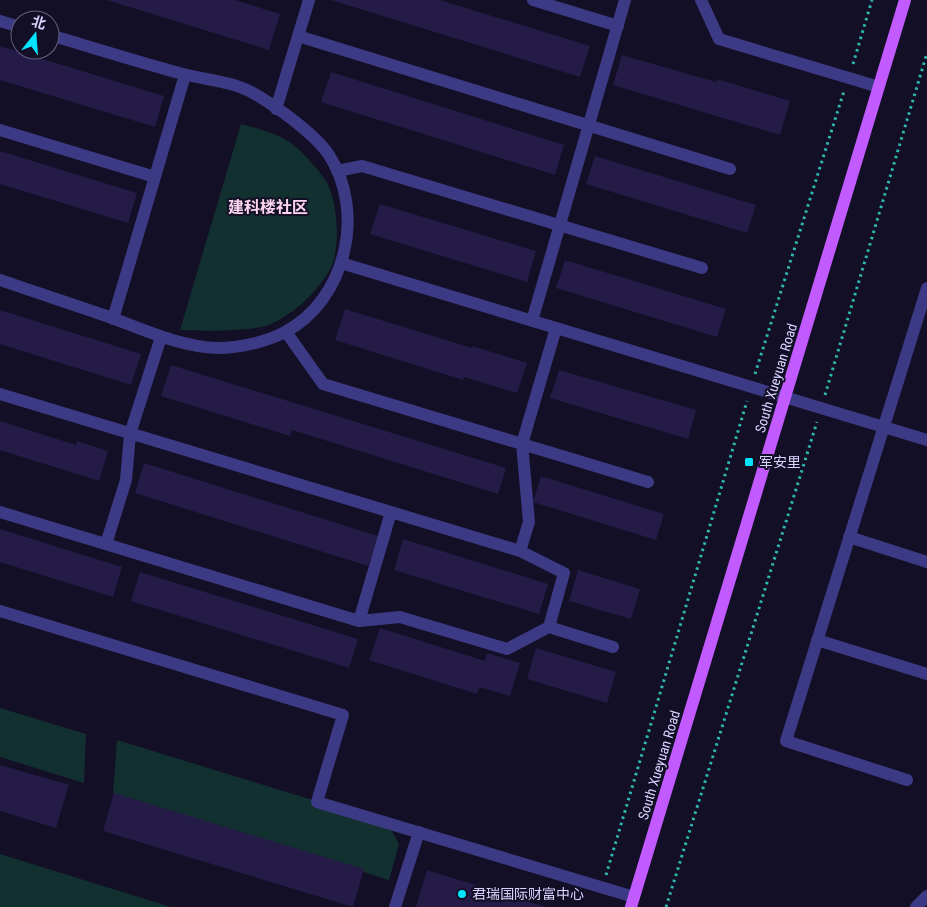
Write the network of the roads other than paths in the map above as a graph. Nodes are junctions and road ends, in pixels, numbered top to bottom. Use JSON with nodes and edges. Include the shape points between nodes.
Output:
{"nodes":[{"id":1,"x":307,"y":0,"type":"edge"},
{"id":2,"x":533,"y":0,"type":"edge"},
{"id":3,"x":625,"y":0,"type":"edge"},
{"id":4,"x":700,"y":0,"type":"edge"},
{"id":5,"x":905,"y":0,"type":"edge"},
{"id":6,"x":618,"y":26,"type":"junction"},
{"id":7,"x":298,"y":36,"type":"junction"},
{"id":8,"x":60,"y":38,"type":"edge"},
{"id":9,"x":185,"y":74,"type":"junction"},
{"id":10,"x":878,"y":88,"type":"junction"},
{"id":11,"x":276,"y":109,"type":"junction"},
{"id":12,"x":589,"y":126,"type":"junction"},
{"id":13,"x":0,"y":130,"type":"edge"},
{"id":14,"x":730,"y":169,"type":"dead end"},
{"id":15,"x":337,"y":171,"type":"junction"},
{"id":16,"x":155,"y":177,"type":"junction"},
{"id":17,"x":560,"y":226,"type":"junction"},
{"id":18,"x":341,"y":263,"type":"junction"},
{"id":19,"x":702,"y":268,"type":"dead end"},
{"id":20,"x":0,"y":280,"type":"edge"},
{"id":21,"x":927,"y":288,"type":"edge"},
{"id":22,"x":925,"y":302,"type":"edge"},
{"id":23,"x":113,"y":319,"type":"junction"},
{"id":24,"x":532,"y":321,"type":"junction"},
{"id":25,"x":556,"y":328,"type":"junction"},
{"id":26,"x":286,"y":332,"type":"junction"},
{"id":27,"x":161,"y":337,"type":"junction"},
{"id":28,"x":0,"y":394,"type":"edge"},
{"id":29,"x":786,"y":397,"type":"junction"},
{"id":30,"x":884,"y":427,"type":"junction"},
{"id":31,"x":130,"y":434,"type":"junction"},
{"id":32,"x":927,"y":440,"type":"edge"},
{"id":33,"x":522,"y":444,"type":"junction"},
{"id":34,"x":648,"y":482,"type":"dead end"},
{"id":35,"x":0,"y":512,"type":"edge"},
{"id":36,"x":390,"y":512,"type":"junction"},
{"id":37,"x":849,"y":537,"type":"junction"},
{"id":38,"x":106,"y":544,"type":"junction"},
{"id":39,"x":520,"y":551,"type":"junction"},
{"id":40,"x":927,"y":562,"type":"edge"},
{"id":41,"x":0,"y":611,"type":"edge"},
{"id":42,"x":359,"y":621,"type":"junction"},
{"id":43,"x":549,"y":627,"type":"junction"},
{"id":44,"x":817,"y":640,"type":"junction"},
{"id":45,"x":613,"y":647,"type":"dead end"},
{"id":46,"x":927,"y":674,"type":"edge"},
{"id":47,"x":907,"y":780,"type":"dead end"},
{"id":48,"x":418,"y":832,"type":"junction"},
{"id":49,"x":927,"y":896,"type":"edge"},
{"id":50,"x":633,"y":902,"type":"edge"},
{"id":51,"x":396,"y":907,"type":"edge"},
{"id":52,"x":916,"y":907,"type":"edge"}],
"edges":[{"from":1,"to":7,"type":"street"},
{"from":2,"to":6,"type":"street"},
{"from":3,"to":6,"type":"street"},
{"from":4,"to":10,"type":"street","via":[[720,39]]},
{"from":5,"to":10,"type":"main road","name":"South Xueyuan Road"},
{"from":6,"to":12,"type":"street"},
{"from":7,"to":11,"type":"street"},
{"from":7,"to":12,"type":"street"},
{"from":8,"to":9,"type":"street"},
{"from":9,"to":11,"type":"street","via":[[221,81],[252,93]]},
{"from":9,"to":16,"type":"street"},
{"from":10,"to":29,"type":"main road","name":"South Xueyuan Road"},
{"from":11,"to":15,"type":"street","via":[[328,154]]},
{"from":12,"to":14,"type":"street"},
{"from":12,"to":17,"type":"street"},
{"from":13,"to":16,"type":"street"},
{"from":15,"to":17,"type":"street","via":[[362,166]]},
{"from":15,"to":18,"type":"street","via":[[346,198],[348,232]]},
{"from":16,"to":23,"type":"street"},
{"from":17,"to":19,"type":"street"},
{"from":17,"to":24,"type":"street"},
{"from":18,"to":24,"type":"street"},
{"from":18,"to":26,"type":"street","via":[[336,279],[323,298]]},
{"from":20,"to":23,"type":"street"},
{"from":21,"to":22,"type":"street"},
{"from":22,"to":30,"type":"street"},
{"from":23,"to":27,"type":"street"},
{"from":24,"to":25,"type":"street"},
{"from":25,"to":29,"type":"street"},
{"from":25,"to":33,"type":"street"},
{"from":26,"to":27,"type":"street","via":[[262,342],[217,348]]},
{"from":26,"to":33,"type":"street","via":[[323,384]]},
{"from":27,"to":31,"type":"street"},
{"from":28,"to":31,"type":"street"},
{"from":29,"to":30,"type":"street"},
{"from":29,"to":50,"type":"main road","name":"South Xueyuan Road"},
{"from":30,"to":32,"type":"street"},
{"from":30,"to":37,"type":"street"},
{"from":31,"to":36,"type":"street"},
{"from":31,"to":38,"type":"street","via":[[126,480]]},
{"from":33,"to":34,"type":"street"},
{"from":33,"to":39,"type":"street","via":[[529,522]]},
{"from":35,"to":38,"type":"street"},
{"from":36,"to":39,"type":"street"},
{"from":36,"to":42,"type":"street"},
{"from":37,"to":40,"type":"street"},
{"from":37,"to":44,"type":"street"},
{"from":38,"to":42,"type":"street"},
{"from":39,"to":43,"type":"street","via":[[564,573]]},
{"from":41,"to":48,"type":"street","via":[[343,715],[317,802]]},
{"from":42,"to":43,"type":"street","via":[[400,617],[507,649]]},
{"from":43,"to":45,"type":"street"},
{"from":44,"to":46,"type":"street"},
{"from":44,"to":47,"type":"street","via":[[786,740]]},
{"from":48,"to":50,"type":"street","via":[[602,888]]},
{"from":48,"to":51,"type":"street"},
{"from":49,"to":52,"type":"street"}]}
